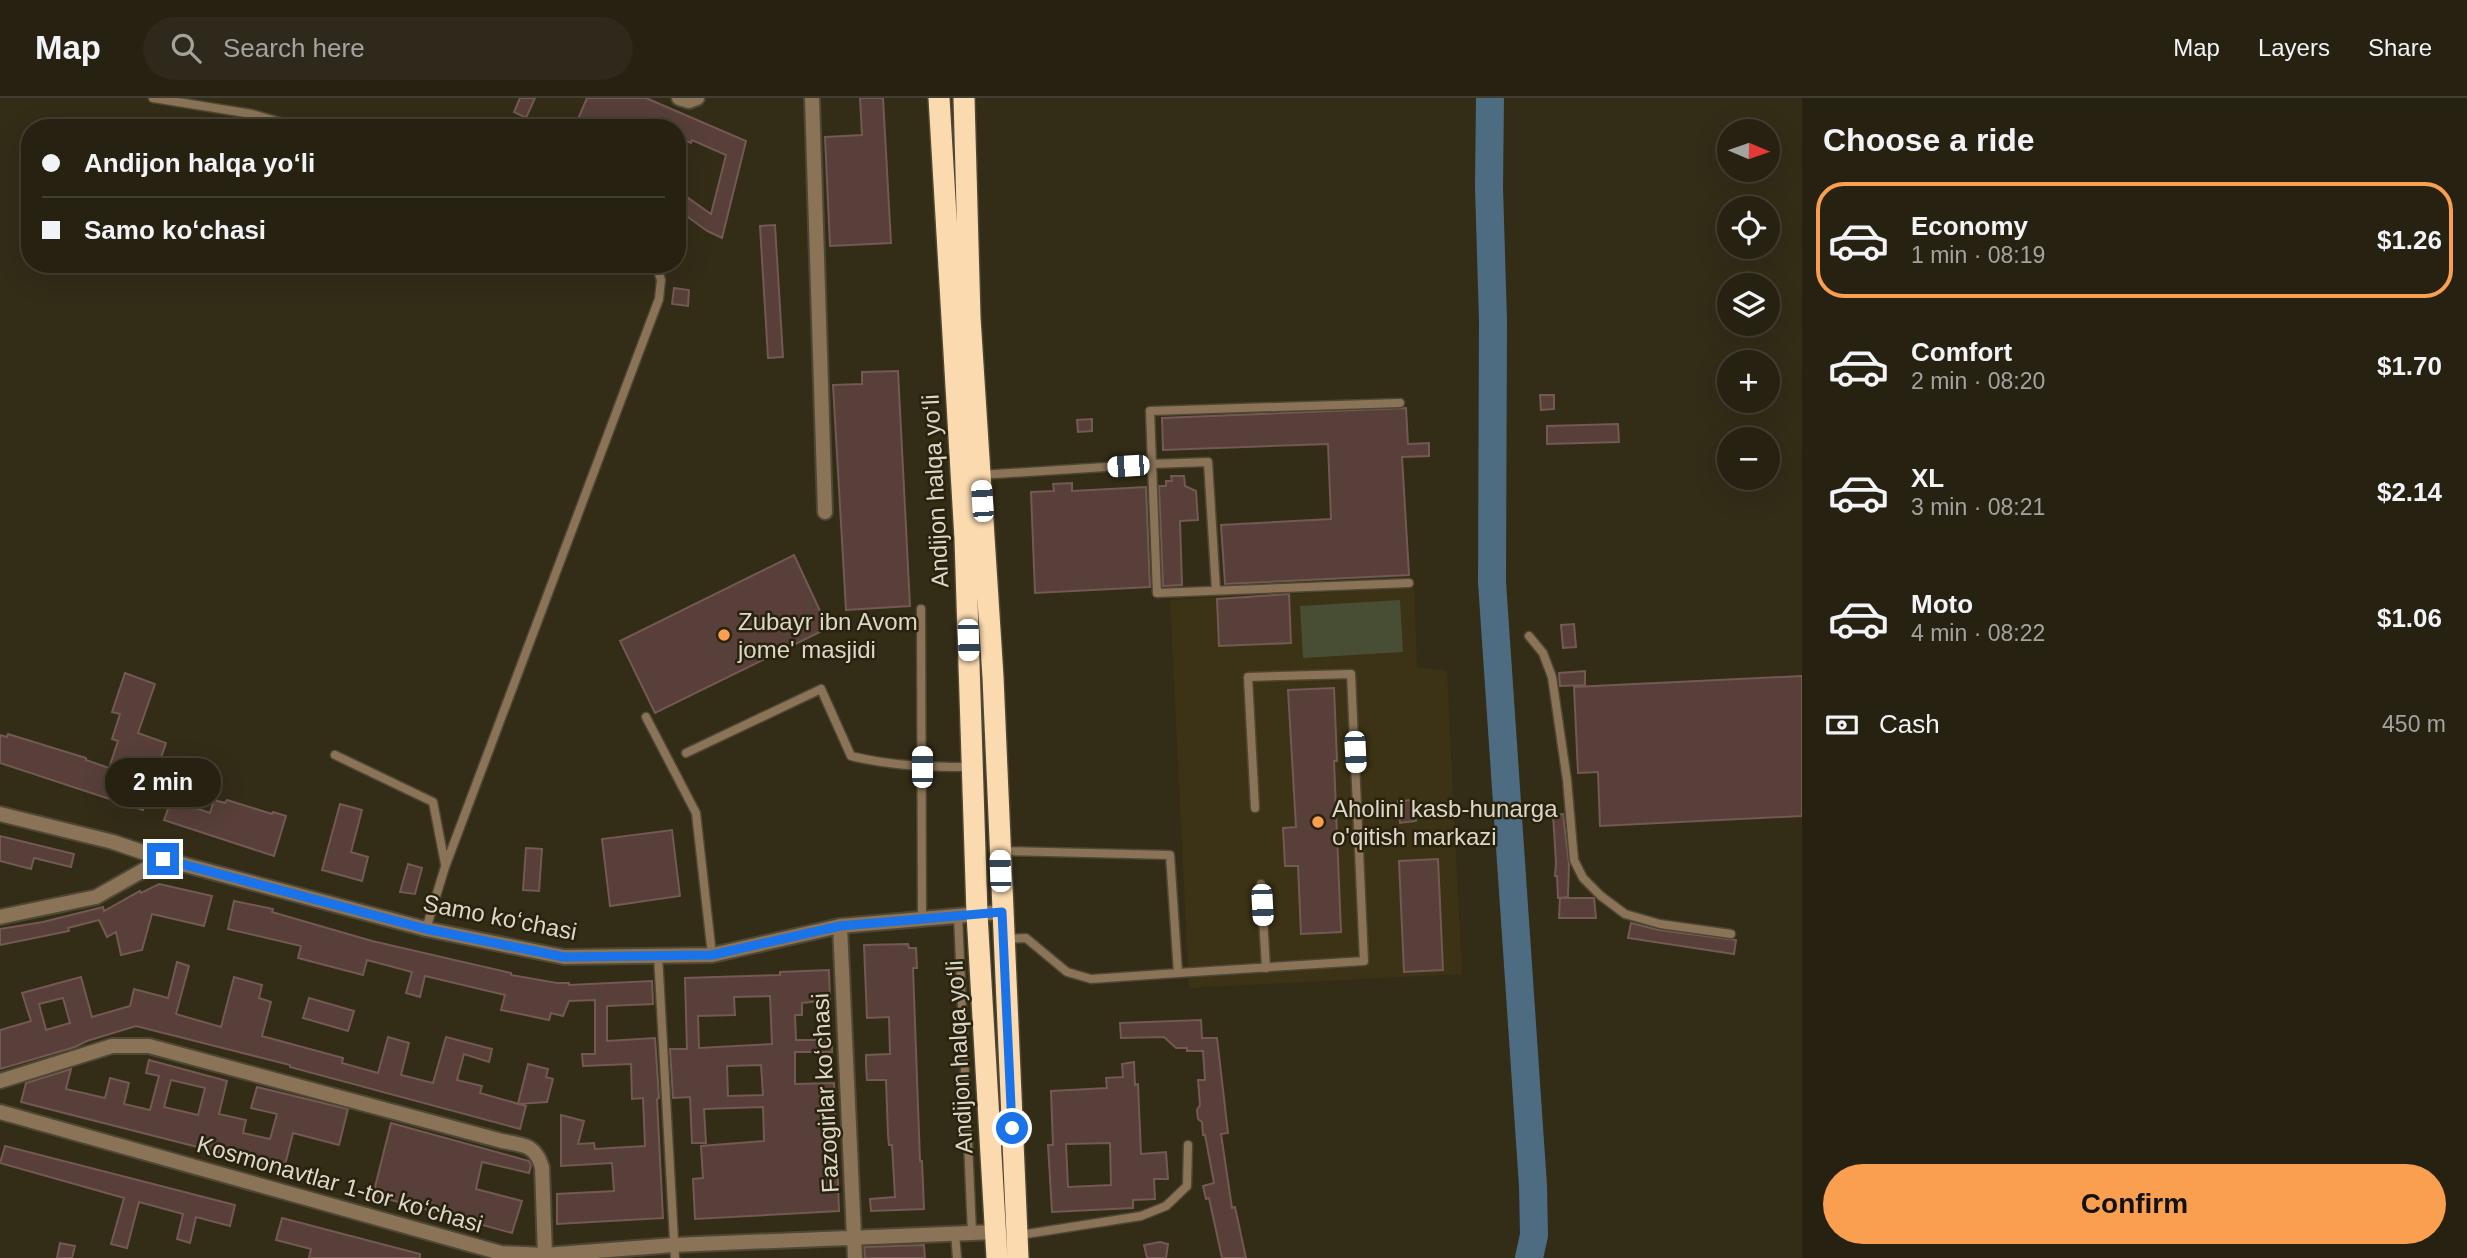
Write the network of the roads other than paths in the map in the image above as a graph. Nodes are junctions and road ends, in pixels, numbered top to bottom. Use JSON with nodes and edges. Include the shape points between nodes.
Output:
{"nodes":[{"id":1,"x":153,"y":98,"type":"edge"},
{"id":2,"x":679,"y":98,"type":"edge"},
{"id":3,"x":697,"y":98,"type":"edge"},
{"id":4,"x":812,"y":98,"type":"edge"},
{"id":5,"x":939,"y":98,"type":"edge"},
{"id":6,"x":964,"y":98,"type":"edge"},
{"id":7,"x":270,"y":119,"type":"edge"},
{"id":8,"x":659,"y":273,"type":"edge"},
{"id":9,"x":1400,"y":403,"type":"dead end"},
{"id":10,"x":1152,"y":464,"type":"junction"},
{"id":11,"x":981,"y":475,"type":"junction"},
{"id":12,"x":825,"y":512,"type":"dead end"},
{"id":13,"x":1409,"y":583,"type":"dead end"},
{"id":14,"x":1216,"y":590,"type":"junction"},
{"id":15,"x":921,"y":609,"type":"dead end"},
{"id":16,"x":1529,"y":636,"type":"dead end"},
{"id":17,"x":646,"y":716,"type":"dead end"},
{"id":18,"x":686,"y":753,"type":"dead end"},
{"id":19,"x":335,"y":755,"type":"dead end"},
{"id":20,"x":922,"y":767,"type":"junction"},
{"id":21,"x":972,"y":767,"type":"junction"},
{"id":22,"x":1255,"y":808,"type":"dead end"},
{"id":23,"x":0,"y":814,"type":"edge"},
{"id":24,"x":999,"y":851,"type":"junction"},
{"id":25,"x":163,"y":859,"type":"junction"},
{"id":26,"x":445,"y":866,"type":"junction"},
{"id":27,"x":1261,"y":884,"type":"dead end"},
{"id":28,"x":1002,"y":912,"type":"junction"},
{"id":29,"x":968,"y":915,"type":"junction"},
{"id":30,"x":0,"y":917,"type":"edge"},
{"id":31,"x":922,"y":919,"type":"junction"},
{"id":32,"x":840,"y":926,"type":"junction"},
{"id":33,"x":426,"y":929,"type":"junction"},
{"id":34,"x":1731,"y":934,"type":"dead end"},
{"id":35,"x":1003,"y":939,"type":"junction"},
{"id":36,"x":658,"y":955,"type":"junction"},
{"id":37,"x":712,"y":955,"type":"junction"},
{"id":38,"x":1266,"y":968,"type":"junction"},
{"id":39,"x":1178,"y":973,"type":"junction"},
{"id":40,"x":0,"y":1081,"type":"edge"},
{"id":41,"x":0,"y":1112,"type":"edge"},
{"id":42,"x":1188,"y":1145,"type":"dead end"},
{"id":43,"x":955,"y":1233,"type":"junction"},
{"id":44,"x":972,"y":1233,"type":"junction"},
{"id":45,"x":1006,"y":1234,"type":"junction"},
{"id":46,"x":854,"y":1236,"type":"junction"},
{"id":47,"x":674,"y":1252,"type":"edge"},
{"id":48,"x":545,"y":1255,"type":"junction"},
{"id":49,"x":855,"y":1258,"type":"edge"},
{"id":50,"x":957,"y":1258,"type":"edge"},
{"id":51,"x":997,"y":1258,"type":"edge"},
{"id":52,"x":1018,"y":1258,"type":"edge"}],
"edges":[{"from":1,"to":7,"type":"lane"},
{"from":2,"to":3,"type":"street"},
{"from":4,"to":12,"type":"street"},
{"from":5,"to":21,"type":"highway","name":"Andijon halqa yo‘li","via":[[965,539]]},
{"from":6,"to":11,"type":"highway","name":"Andijon halqa yo‘li","via":[[970,318]]},
{"from":8,"to":26,"type":"lane","via":[[659,299]]},
{"from":9,"to":10,"type":"lane","via":[[1150,411]]},
{"from":10,"to":11,"type":"lane"},
{"from":10,"to":14,"type":"lane","via":[[1208,462]]},
{"from":10,"to":14,"type":"lane","via":[[1157,593]]},
{"from":11,"to":24,"type":"highway","name":"Andijon halqa yo‘li"},
{"from":13,"to":14,"type":"lane"},
{"from":15,"to":20,"type":"lane"},
{"from":16,"to":34,"type":"lane","via":[[1543,653],[1552,677],[1574,860],[1583,878],[1625,914]]},
{"from":17,"to":37,"type":"lane","via":[[696,813]]},
{"from":18,"to":20,"type":"lane","via":[[821,689],[851,755]]},
{"from":19,"to":26,"type":"lane","via":[[433,802]]},
{"from":20,"to":21,"type":"lane"},
{"from":20,"to":31,"type":"lane"},
{"from":21,"to":29,"type":"highway","name":"Andijon halqa yo‘li"},
{"from":22,"to":38,"type":"lane","via":[[1248,677],[1351,674],[1364,961]]},
{"from":23,"to":25,"type":"street","name":"Samo koʻchasi"},
{"from":24,"to":28,"type":"highway","name":"Andijon halqa yo‘li"},
{"from":24,"to":39,"type":"lane","via":[[1170,855]]},
{"from":25,"to":30,"type":"street","via":[[96,897]]},
{"from":25,"to":33,"type":"street","name":"Samo koʻchasi"},
{"from":26,"to":33,"type":"lane"},
{"from":27,"to":38,"type":"lane"},
{"from":28,"to":29,"type":"street","name":"Samo koʻchasi"},
{"from":28,"to":35,"type":"highway","name":"Andijon halqa yo‘li"},
{"from":29,"to":31,"type":"street","name":"Samo koʻchasi"},
{"from":29,"to":44,"type":"lane"},
{"from":29,"to":45,"type":"highway","name":"Andijon halqa yo‘li"},
{"from":31,"to":32,"type":"street","name":"Samo koʻchasi"},
{"from":32,"to":37,"type":"street","name":"Samo koʻchasi"},
{"from":32,"to":46,"type":"street","name":"Fazogirlar koʻchasi"},
{"from":33,"to":36,"type":"street","name":"Samo koʻchasi","via":[[564,957]]},
{"from":35,"to":39,"type":"lane","via":[[1026,938],[1068,972],[1091,979]]},
{"from":35,"to":45,"type":"highway","name":"Andijon halqa yo‘li"},
{"from":36,"to":37,"type":"street","name":"Samo koʻchasi"},
{"from":36,"to":47,"type":"lane"},
{"from":38,"to":39,"type":"lane"},
{"from":40,"to":48,"type":"street","via":[[112,1046],[149,1046],[528,1146],[538,1154],[542,1167]]},
{"from":41,"to":48,"type":"street","name":"Kosmonavtlar 1-tor koʻchasi","via":[[501,1254]]},
{"from":42,"to":45,"type":"lane","via":[[1187,1186],[1166,1206],[1141,1216]]},
{"from":43,"to":44,"type":"street","name":"Kosmonavtlar 1-tor koʻchasi"},
{"from":43,"to":46,"type":"street","name":"Kosmonavtlar 1-tor koʻchasi"},
{"from":43,"to":50,"type":"lane"},
{"from":44,"to":45,"type":"street","name":"Kosmonavtlar 1-tor koʻchasi"},
{"from":45,"to":51,"type":"highway","name":"Andijon halqa yo‘li"},
{"from":45,"to":52,"type":"highway","name":"Andijon halqa yo‘li"},
{"from":46,"to":47,"type":"street","name":"Kosmonavtlar 1-tor koʻchasi"},
{"from":46,"to":49,"type":"street","name":"Fazogirlar koʻchasi"},
{"from":47,"to":48,"type":"street","name":"Kosmonavtlar 1-tor koʻchasi"}]}
